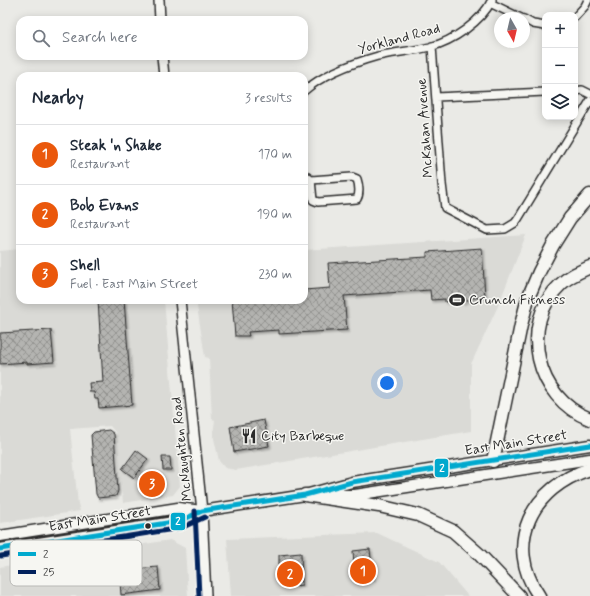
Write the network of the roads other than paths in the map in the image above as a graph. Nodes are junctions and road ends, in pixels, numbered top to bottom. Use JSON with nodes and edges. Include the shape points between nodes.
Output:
{"nodes":[{"id":1,"x":159,"y":0,"type":"edge"},
{"id":2,"x":588,"y":0,"type":"edge"},
{"id":3,"x":491,"y":1,"type":"edge"},
{"id":4,"x":511,"y":12,"type":"edge"},
{"id":5,"x":578,"y":15,"type":"edge"},
{"id":6,"x":160,"y":16,"type":"edge"},
{"id":7,"x":530,"y":22,"type":"edge"},
{"id":8,"x":542,"y":26,"type":"edge"},
{"id":9,"x":432,"y":46,"type":"junction"},
{"id":10,"x":162,"y":60,"type":"edge"},
{"id":11,"x":164,"y":72,"type":"edge"},
{"id":12,"x":308,"y":87,"type":"edge"},
{"id":13,"x":578,"y":90,"type":"edge"},
{"id":14,"x":542,"y":92,"type":"edge"},
{"id":15,"x":590,"y":94,"type":"edge"},
{"id":16,"x":436,"y":97,"type":"junction"},
{"id":17,"x":590,"y":101,"type":"edge"},
{"id":18,"x":308,"y":177,"type":"edge"},
{"id":19,"x":311,"y":180,"type":"junction"},
{"id":20,"x":590,"y":195,"type":"edge"},
{"id":21,"x":590,"y":267,"type":"edge"},
{"id":22,"x":180,"y":304,"type":"edge"},
{"id":23,"x":590,"y":419,"type":"edge"},
{"id":24,"x":590,"y":445,"type":"edge"},
{"id":25,"x":590,"y":459,"type":"edge"},
{"id":26,"x":494,"y":461,"type":"junction"},
{"id":27,"x":590,"y":469,"type":"edge"},
{"id":28,"x":305,"y":495,"type":"junction"},
{"id":29,"x":202,"y":511,"type":"junction"},
{"id":30,"x":0,"y":536,"type":"edge"},
{"id":31,"x":58,"y":540,"type":"edge"},
{"id":32,"x":10,"y":547,"type":"edge"},
{"id":33,"x":0,"y":549,"type":"edge"},
{"id":34,"x":206,"y":596,"type":"edge"},
{"id":35,"x":518,"y":596,"type":"edge"},
{"id":36,"x":540,"y":596,"type":"edge"}],
"edges":[{"from":1,"to":6,"type":"street"},
{"from":2,"to":5,"type":"street"},
{"from":3,"to":4,"type":"street"},
{"from":3,"to":9,"type":"street","name":"Yorkland Road","via":[[471,25],[452,38]]},
{"from":7,"to":8,"type":"street"},
{"from":9,"to":12,"type":"street","name":"Yorkland Road","via":[[364,60],[324,77]]},
{"from":9,"to":16,"type":"street","name":"McKahan Avenue"},
{"from":10,"to":11,"type":"street"},
{"from":13,"to":15,"type":"street"},
{"from":14,"to":16,"type":"street"},
{"from":16,"to":17,"type":"street","name":"McKahan Avenue","via":[[445,208],[487,230],[510,227],[518,219]]},
{"from":18,"to":19,"type":"street"},
{"from":19,"to":19,"type":"street","via":[[355,178],[358,182],[358,197],[353,200],[316,202],[312,197]]},
{"from":20,"to":26,"type":"highway","via":[[570,218],[553,244],[528,298]]},
{"from":21,"to":23,"type":"highway","via":[[567,279],[554,292],[539,320],[536,340],[539,361],[552,390],[568,406]]},
{"from":22,"to":29,"type":"street","name":"McNaughten Road"},
{"from":24,"to":26,"type":"main road","name":"East Main Street"},
{"from":25,"to":28,"type":"main road","name":"East Main Street","via":[[355,495]]},
{"from":26,"to":28,"type":"main road","name":"East Main Street","via":[[352,482]]},
{"from":27,"to":36,"type":"highway","via":[[553,488],[538,504],[530,519],[524,537],[524,558],[530,579]]},
{"from":28,"to":29,"type":"main road","name":"East Main Street"},
{"from":28,"to":35,"type":"highway","via":[[380,506],[418,515],[453,531],[479,554]]},
{"from":29,"to":30,"type":"main road","name":"East Main Street","via":[[178,508]]},
{"from":29,"to":31,"type":"main road","name":"East Main Street","via":[[180,521]]},
{"from":29,"to":34,"type":"street","name":"McNaughten Road"},
{"from":32,"to":33,"type":"main road","name":"East Main Street"}]}
